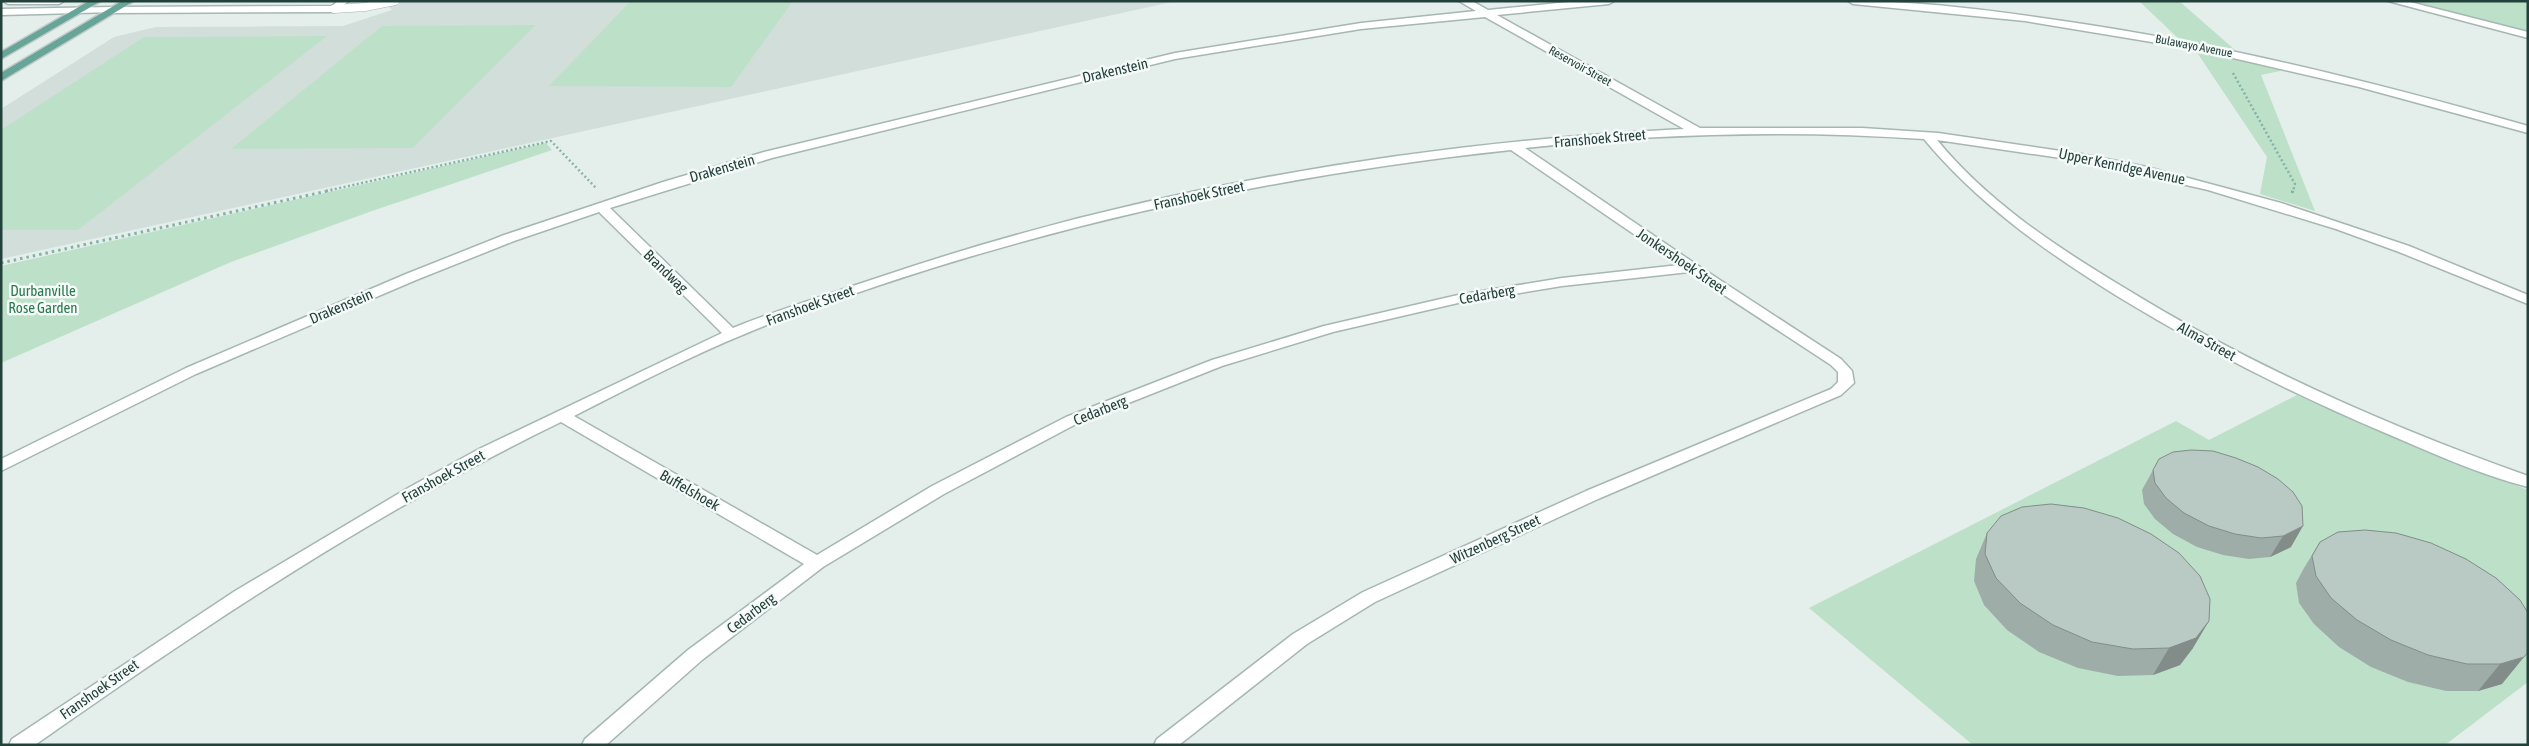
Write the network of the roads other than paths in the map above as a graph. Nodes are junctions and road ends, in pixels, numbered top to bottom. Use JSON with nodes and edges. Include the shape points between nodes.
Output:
{"nodes":[{"id":1,"x":8,"y":1,"type":"edge"},
{"id":2,"x":60,"y":1,"type":"edge"},
{"id":3,"x":96,"y":1,"type":"edge"},
{"id":4,"x":128,"y":1,"type":"edge"},
{"id":5,"x":344,"y":1,"type":"edge"},
{"id":6,"x":395,"y":1,"type":"edge"},
{"id":7,"x":1464,"y":1,"type":"edge"},
{"id":8,"x":1609,"y":1,"type":"edge"},
{"id":9,"x":1853,"y":1,"type":"edge"},
{"id":10,"x":2393,"y":1,"type":"edge"},
{"id":11,"x":334,"y":9,"type":"junction"},
{"id":12,"x":113,"y":10,"type":"junction"},
{"id":13,"x":79,"y":11,"type":"junction"},
{"id":14,"x":1,"y":12,"type":"edge"},
{"id":15,"x":1486,"y":13,"type":"junction"},
{"id":16,"x":2528,"y":35,"type":"edge"},
{"id":17,"x":1,"y":56,"type":"edge"},
{"id":18,"x":1,"y":78,"type":"edge"},
{"id":19,"x":2528,"y":130,"type":"edge"},
{"id":20,"x":1697,"y":131,"type":"junction"},
{"id":21,"x":1926,"y":136,"type":"junction"},
{"id":22,"x":1514,"y":146,"type":"junction"},
{"id":23,"x":601,"y":207,"type":"junction"},
{"id":24,"x":1692,"y":268,"type":"junction"},
{"id":25,"x":2528,"y":300,"type":"edge"},
{"id":26,"x":730,"y":334,"type":"junction"},
{"id":27,"x":1847,"y":377,"type":"joint"},
{"id":28,"x":562,"y":416,"type":"junction"},
{"id":29,"x":1,"y":466,"type":"edge"},
{"id":30,"x":2528,"y":482,"type":"edge"},
{"id":31,"x":817,"y":563,"type":"junction"},
{"id":32,"x":19,"y":745,"type":"edge"},
{"id":33,"x":592,"y":745,"type":"edge"},
{"id":34,"x":1164,"y":745,"type":"edge"}],
"edges":[{"from":1,"to":2,"type":"street"},
{"from":3,"to":13,"type":"main road"},
{"from":4,"to":12,"type":"main road"},
{"from":5,"to":11,"type":"street"},
{"from":6,"to":11,"type":"lane"},
{"from":7,"to":15,"type":"street","name":"Reservoir Street"},
{"from":8,"to":15,"type":"street"},
{"from":9,"to":19,"type":"street","name":"Bulawayo Avenue","via":[[2040,20],[2220,51],[2343,79]]},
{"from":10,"to":16,"type":"street"},
{"from":11,"to":12,"type":"street"},
{"from":12,"to":13,"type":"street"},
{"from":12,"to":18,"type":"main road"},
{"from":13,"to":14,"type":"street"},
{"from":13,"to":17,"type":"main road"},
{"from":15,"to":20,"type":"street","name":"Reservoir Street"},
{"from":15,"to":23,"type":"street","name":"Drakenstein","via":[[1352,27],[1166,58],[768,155]]},
{"from":20,"to":21,"type":"street","name":"Upper Kenridge Avenue","via":[[1799,128]]},
{"from":20,"to":22,"type":"street","name":"Franshoek Street"},
{"from":21,"to":25,"type":"street","name":"Upper Kenridge Avenue","via":[[2012,145],[2192,181],[2286,208],[2435,260]]},
{"from":21,"to":30,"type":"street","name":"Alma Street","via":[[1962,176],[2005,212],[2060,254],[2138,303],[2234,356],[2351,412]]},
{"from":22,"to":24,"type":"street","name":"Jonkershoek Street"},
{"from":22,"to":26,"type":"street","name":"Franshoek Street","via":[[1306,174],[1118,211],[902,272]]},
{"from":23,"to":26,"type":"street","name":"Brandwag"},
{"from":23,"to":29,"type":"street","name":"Drakenstein","via":[[509,238],[297,324],[191,372]]},
{"from":24,"to":27,"type":"street","name":"Jonkershoek Street","via":[[1836,362]]},
{"from":24,"to":31,"type":"street","name":"Cedarberg","via":[[1562,282],[1458,299],[1329,329],[1217,363],[1072,420],[938,490]]},
{"from":26,"to":28,"type":"street","name":"Franshoek Street"},
{"from":27,"to":34,"type":"street","name":"Witzenberg Street","via":[[1836,392],[1592,495],[1369,597],[1300,639]]},
{"from":28,"to":31,"type":"street","name":"Buffelshoek"},
{"from":28,"to":32,"type":"street","name":"Franshoek Street","via":[[478,456],[308,553],[125,670]]},
{"from":31,"to":33,"type":"street","name":"Cedarberg","via":[[695,655]]}]}
